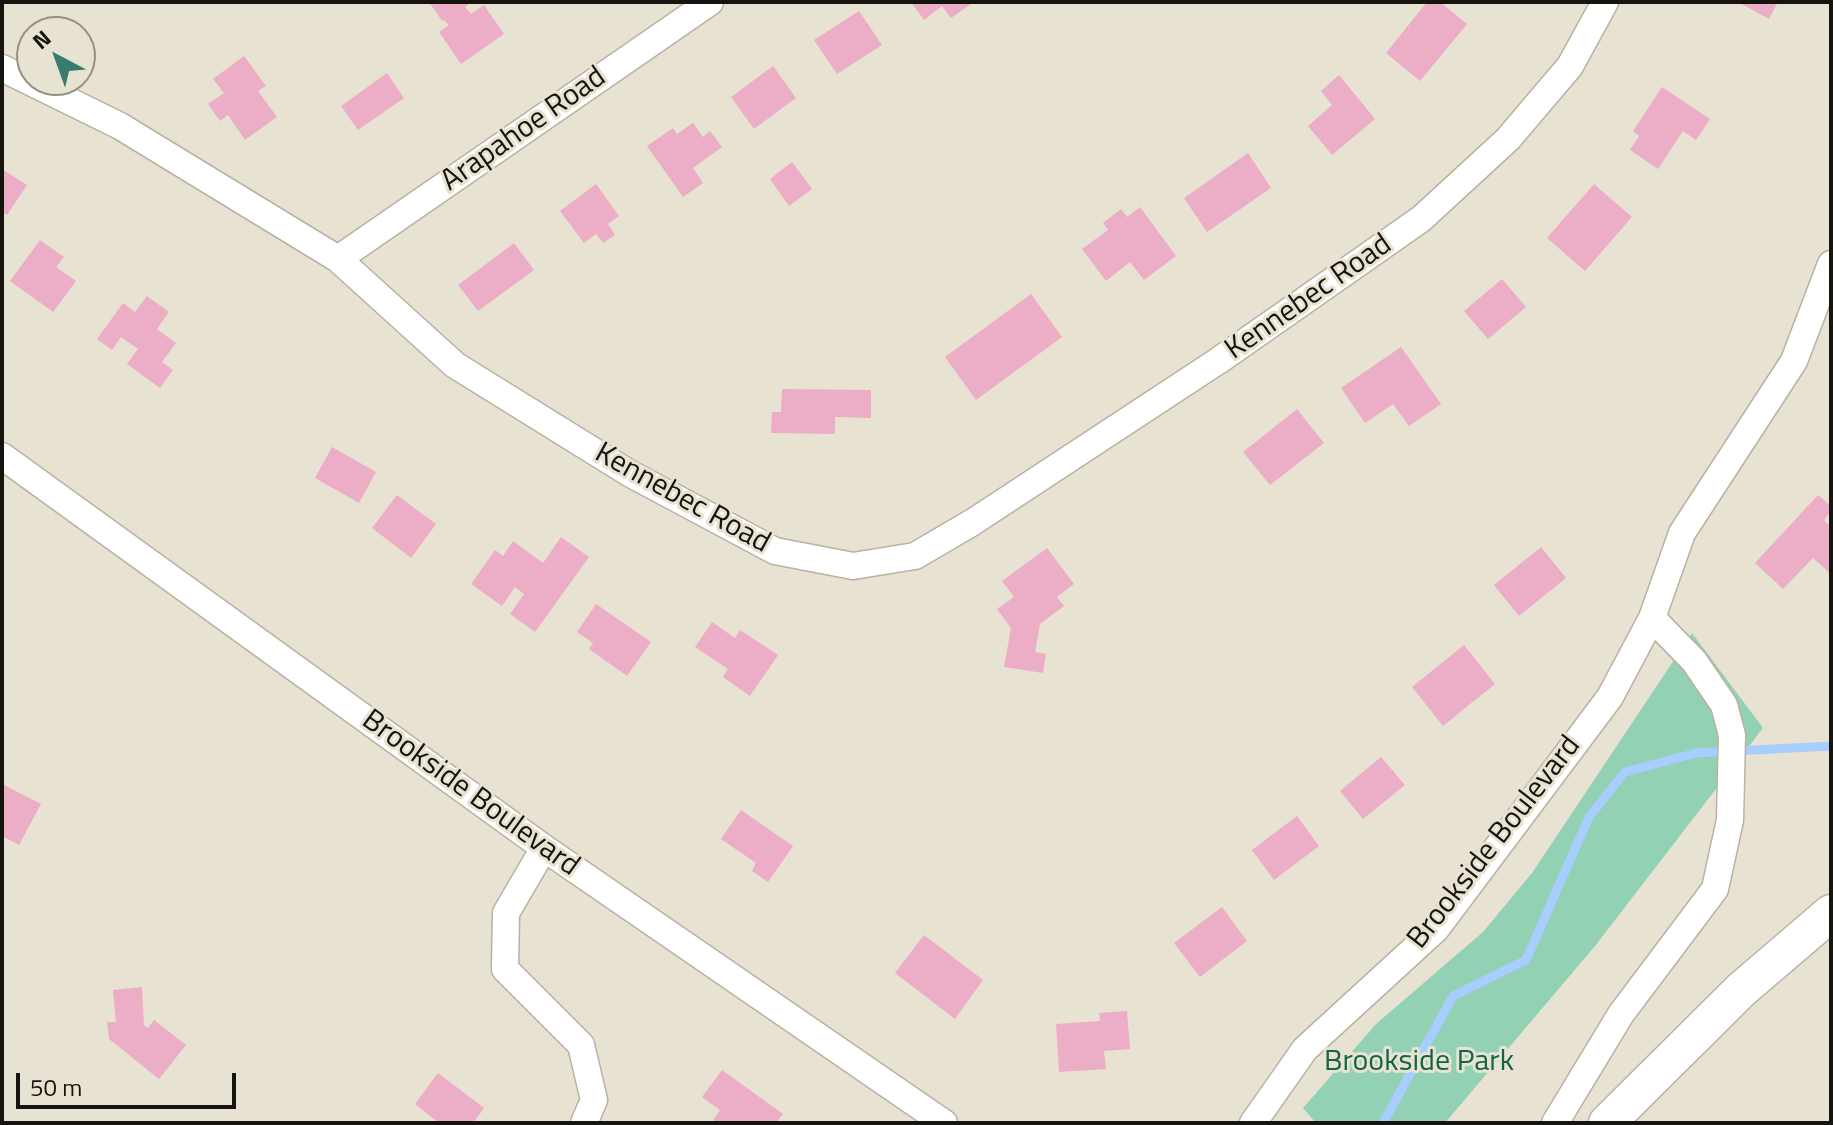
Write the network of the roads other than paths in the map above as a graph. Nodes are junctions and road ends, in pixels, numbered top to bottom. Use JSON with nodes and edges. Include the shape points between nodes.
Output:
{"nodes":[{"id":1,"x":710,"y":2,"type":"edge"},
{"id":2,"x":1605,"y":2,"type":"edge"},
{"id":3,"x":2,"y":68,"type":"edge"},
{"id":4,"x":338,"y":259,"type":"junction"},
{"id":5,"x":1831,"y":264,"type":"edge"},
{"id":6,"x":2,"y":456,"type":"edge"},
{"id":7,"x":1652,"y":618,"type":"junction"},
{"id":8,"x":544,"y":848,"type":"junction"},
{"id":9,"x":1831,"y":913,"type":"edge"},
{"id":10,"x":584,"y":1123,"type":"edge"},
{"id":11,"x":944,"y":1123,"type":"edge"},
{"id":12,"x":1253,"y":1123,"type":"edge"},
{"id":13,"x":1555,"y":1123,"type":"edge"},
{"id":14,"x":1607,"y":1123,"type":"edge"}],
"edges":[{"from":1,"to":4,"type":"street","name":"Arapahoe Road"},
{"from":2,"to":4,"type":"street","name":"Kennebec Road","via":[[1570,66],[1508,139],[1421,219],[1218,361],[915,556],[853,566],[775,551],[629,473],[455,365]]},
{"from":3,"to":4,"type":"street","name":"Kennebec Road","via":[[120,126]]},
{"from":5,"to":7,"type":"street","name":"Brookside Boulevard","via":[[1794,361],[1682,533]]},
{"from":6,"to":8,"type":"street","name":"Brookside Boulevard"},
{"from":7,"to":12,"type":"street","name":"Brookside Boulevard","via":[[1610,697],[1436,929],[1305,1049]]},
{"from":7,"to":13,"type":"street","via":[[1694,661],[1724,705],[1732,735],[1730,820],[1715,889],[1621,1014]]},
{"from":8,"to":10,"type":"street","via":[[506,913],[505,969],[581,1045],[594,1100]]},
{"from":8,"to":11,"type":"street","name":"Brookside Boulevard"},
{"from":9,"to":14,"type":"street","via":[[1741,990]]}]}
